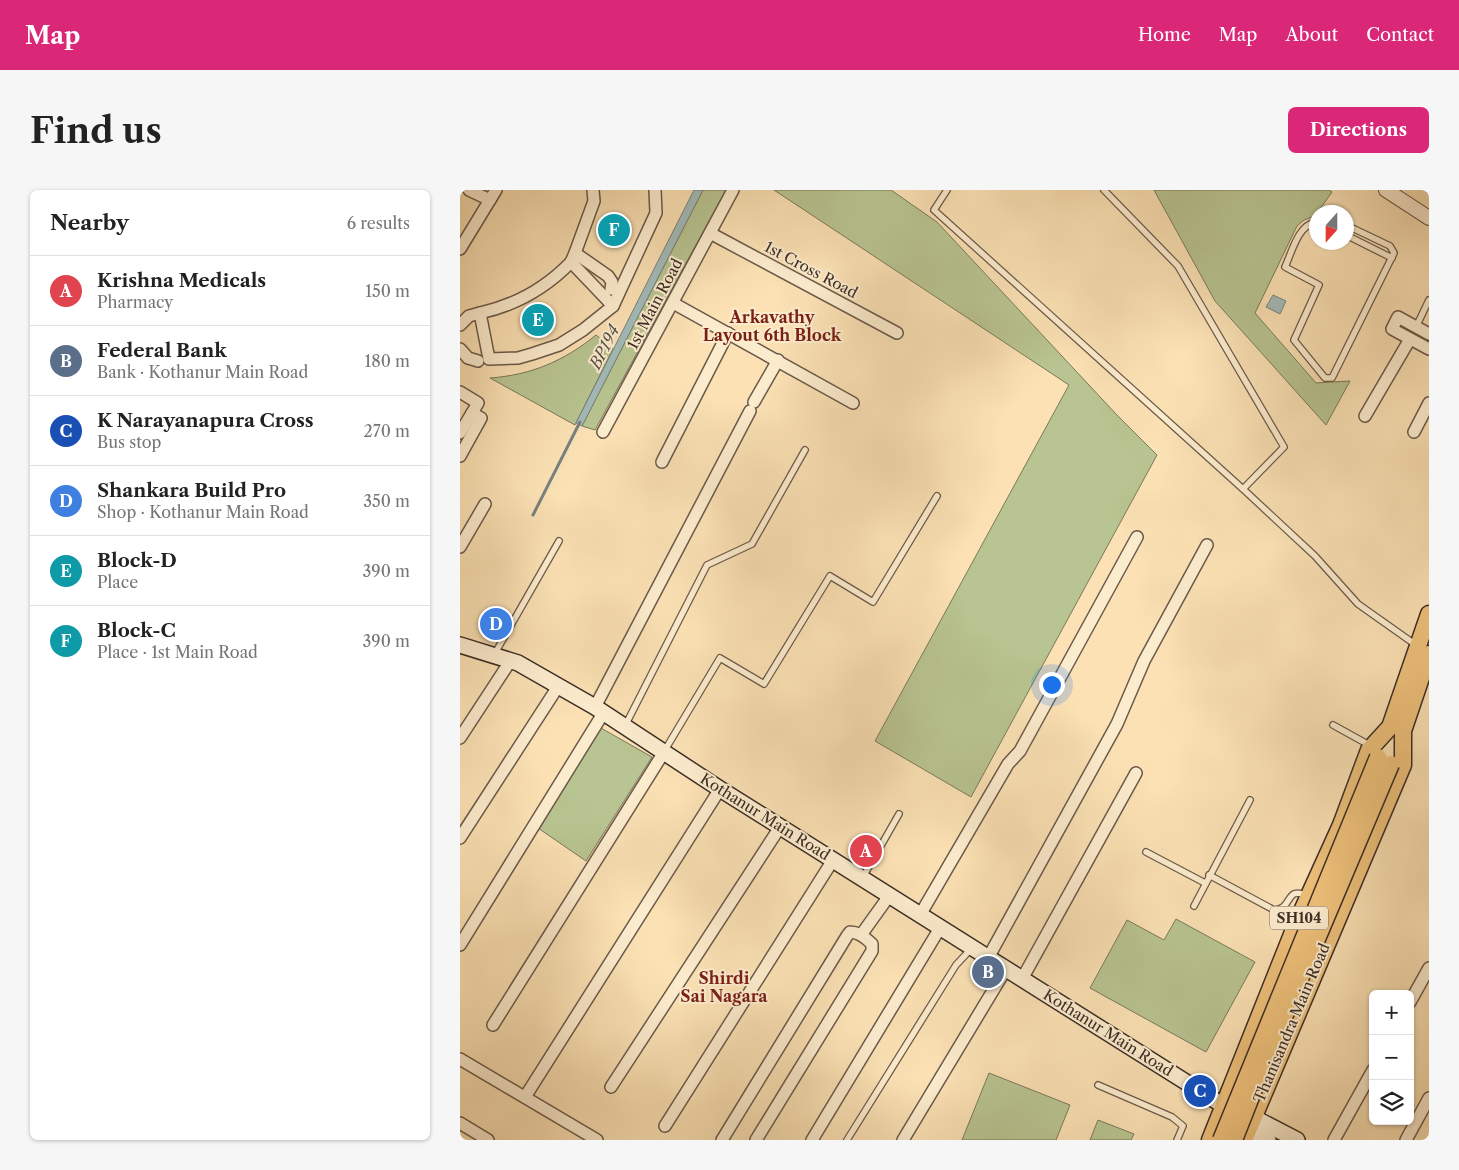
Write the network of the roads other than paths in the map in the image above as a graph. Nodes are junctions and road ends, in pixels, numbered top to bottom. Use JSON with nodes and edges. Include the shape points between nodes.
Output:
{"nodes":[{"id":1,"x":469,"y":190,"type":"edge"},
{"id":2,"x":496,"y":190,"type":"edge"},
{"id":3,"x":593,"y":190,"type":"edge"},
{"id":4,"x":655,"y":190,"type":"edge"},
{"id":5,"x":733,"y":190,"type":"edge"},
{"id":6,"x":947,"y":190,"type":"edge"},
{"id":7,"x":1104,"y":190,"type":"edge"},
{"id":8,"x":1386,"y":190,"type":"edge"},
{"id":9,"x":490,"y":200,"type":"junction"},
{"id":10,"x":1429,"y":218,"type":"edge"},
{"id":11,"x":1309,"y":224,"type":"edge"},
{"id":12,"x":1354,"y":229,"type":"edge"},
{"id":13,"x":710,"y":233,"type":"junction"},
{"id":14,"x":1354,"y":239,"type":"edge"},
{"id":15,"x":460,"y":250,"type":"edge"},
{"id":16,"x":573,"y":258,"type":"junction"},
{"id":17,"x":1392,"y":258,"type":"junction"},
{"id":18,"x":611,"y":288,"type":"dead end"},
{"id":19,"x":1429,"y":300,"type":"edge"},
{"id":20,"x":673,"y":303,"type":"junction"},
{"id":21,"x":613,"y":306,"type":"junction"},
{"id":22,"x":480,"y":313,"type":"junction"},
{"id":23,"x":460,"y":325,"type":"edge"},
{"id":24,"x":1416,"y":327,"type":"junction"},
{"id":25,"x":728,"y":333,"type":"junction"},
{"id":26,"x":897,"y":333,"type":"dead end"},
{"id":27,"x":1429,"y":334,"type":"edge"},
{"id":28,"x":1410,"y":339,"type":"junction"},
{"id":29,"x":1429,"y":349,"type":"edge"},
{"id":30,"x":460,"y":350,"type":"edge"},
{"id":31,"x":778,"y":360,"type":"junction"},
{"id":32,"x":478,"y":361,"type":"dead end"},
{"id":33,"x":460,"y":392,"type":"edge"},
{"id":34,"x":853,"y":403,"type":"dead end"},
{"id":35,"x":1429,"y":403,"type":"edge"},
{"id":36,"x":472,"y":414,"type":"junction"},
{"id":37,"x":1365,"y":416,"type":"dead end"},
{"id":38,"x":603,"y":432,"type":"dead end"},
{"id":39,"x":1414,"y":432,"type":"dead end"},
{"id":40,"x":460,"y":433,"type":"edge"},
{"id":41,"x":805,"y":450,"type":"dead end"},
{"id":42,"x":460,"y":456,"type":"edge"},
{"id":43,"x":662,"y":462,"type":"dead end"},
{"id":44,"x":1243,"y":489,"type":"junction"},
{"id":45,"x":937,"y":496,"type":"dead end"},
{"id":46,"x":484,"y":504,"type":"dead end"},
{"id":47,"x":1137,"y":537,"type":"dead end"},
{"id":48,"x":559,"y":541,"type":"dead end"},
{"id":49,"x":1207,"y":545,"type":"dead end"},
{"id":50,"x":460,"y":547,"type":"edge"},
{"id":51,"x":1429,"y":614,"type":"edge"},
{"id":52,"x":460,"y":645,"type":"edge"},
{"id":53,"x":1423,"y":650,"type":"edge"},
{"id":54,"x":494,"y":655,"type":"junction"},
{"id":55,"x":511,"y":660,"type":"junction"},
{"id":56,"x":559,"y":686,"type":"junction"},
{"id":57,"x":600,"y":710,"type":"junction"},
{"id":58,"x":1333,"y":725,"type":"dead end"},
{"id":59,"x":624,"y":726,"type":"junction"},
{"id":60,"x":1397,"y":729,"type":"junction"},
{"id":61,"x":460,"y":738,"type":"edge"},
{"id":62,"x":664,"y":752,"type":"junction"},
{"id":63,"x":1380,"y":756,"type":"junction"},
{"id":64,"x":1136,"y":773,"type":"dead end"},
{"id":65,"x":720,"y":789,"type":"junction"},
{"id":66,"x":1250,"y":800,"type":"dead end"},
{"id":67,"x":899,"y":814,"type":"dead end"},
{"id":68,"x":1340,"y":825,"type":"junction"},
{"id":69,"x":780,"y":827,"type":"junction"},
{"id":70,"x":460,"y":838,"type":"edge"},
{"id":71,"x":1373,"y":838,"type":"junction"},
{"id":72,"x":1146,"y":852,"type":"dead end"},
{"id":73,"x":833,"y":860,"type":"junction"},
{"id":74,"x":1209,"y":875,"type":"junction"},
{"id":75,"x":862,"y":878,"type":"junction"},
{"id":76,"x":1205,"y":883,"type":"junction"},
{"id":77,"x":889,"y":896,"type":"junction"},
{"id":78,"x":1308,"y":896,"type":"junction"},
{"id":79,"x":1194,"y":906,"type":"dead end"},
{"id":80,"x":920,"y":915,"type":"junction"},
{"id":81,"x":940,"y":928,"type":"junction"},
{"id":82,"x":861,"y":935,"type":"junction"},
{"id":83,"x":460,"y":945,"type":"edge"},
{"id":84,"x":973,"y":948,"type":"junction"},
{"id":85,"x":988,"y":958,"type":"junction"},
{"id":86,"x":1429,"y":968,"type":"edge"},
{"id":87,"x":1006,"y":969,"type":"junction"},
{"id":88,"x":1022,"y":979,"type":"junction"},
{"id":89,"x":1414,"y":995,"type":"edge"},
{"id":90,"x":493,"y":1025,"type":"dead end"},
{"id":91,"x":460,"y":1060,"type":"edge"},
{"id":92,"x":1369,"y":1077,"type":"edge"},
{"id":93,"x":1098,"y":1085,"type":"dead end"},
{"id":94,"x":611,"y":1087,"type":"dead end"},
{"id":95,"x":526,"y":1097,"type":"junction"},
{"id":96,"x":1429,"y":1098,"type":"edge"},
{"id":97,"x":1220,"y":1106,"type":"junction"},
{"id":98,"x":460,"y":1123,"type":"edge"},
{"id":99,"x":665,"y":1126,"type":"dead end"},
{"id":100,"x":1252,"y":1128,"type":"edge"},
{"id":101,"x":488,"y":1140,"type":"edge"},
{"id":102,"x":597,"y":1140,"type":"edge"},
{"id":103,"x":722,"y":1140,"type":"edge"},
{"id":104,"x":756,"y":1140,"type":"edge"},
{"id":105,"x":812,"y":1140,"type":"edge"},
{"id":106,"x":847,"y":1140,"type":"edge"},
{"id":107,"x":903,"y":1140,"type":"edge"},
{"id":108,"x":1177,"y":1140,"type":"edge"},
{"id":109,"x":1210,"y":1140,"type":"edge"},
{"id":110,"x":1221,"y":1140,"type":"edge"},
{"id":111,"x":1234,"y":1140,"type":"edge"},
{"id":112,"x":1268,"y":1140,"type":"edge"},
{"id":113,"x":1297,"y":1140,"type":"edge"},
{"id":114,"x":1334,"y":1140,"type":"edge"},
{"id":115,"x":1406,"y":1140,"type":"edge"}],
"edges":[{"from":1,"to":9,"type":"street"},
{"from":2,"to":9,"type":"street"},
{"from":3,"to":16,"type":"street","via":[[594,201]]},
{"from":4,"to":21,"type":"street","via":[[656,213]]},
{"from":5,"to":13,"type":"street","name":"1st Main Road"},
{"from":6,"to":44,"type":"lane","via":[[934,210]]},
{"from":7,"to":44,"type":"lane","via":[[1178,266],[1284,447]]},
{"from":8,"to":10,"type":"street"},
{"from":9,"to":15,"type":"street"},
{"from":11,"to":17,"type":"lane","via":[[1302,229],[1285,267],[1319,285],[1294,340],[1325,378],[1332,378]]},
{"from":12,"to":17,"type":"lane","via":[[1390,246],[1394,253]]},
{"from":13,"to":20,"type":"street","name":"1st Main Road"},
{"from":13,"to":26,"type":"street","name":"1st Cross Road"},
{"from":14,"to":17,"type":"lane"},
{"from":16,"to":18,"type":"street","via":[[608,276]]},
{"from":16,"to":21,"type":"street"},
{"from":16,"to":22,"type":"street","via":[[551,281],[524,298]]},
{"from":19,"to":24,"type":"lane"},
{"from":20,"to":25,"type":"street"},
{"from":20,"to":38,"type":"street","name":"1st Main Road"},
{"from":21,"to":22,"type":"street","via":[[559,345],[532,354],[489,360]]},
{"from":22,"to":23,"type":"street","via":[[470,316]]},
{"from":24,"to":27,"type":"street"},
{"from":24,"to":28,"type":"street","via":[[1398,317],[1392,329]]},
{"from":25,"to":31,"type":"street"},
{"from":25,"to":43,"type":"street"},
{"from":28,"to":29,"type":"street"},
{"from":28,"to":37,"type":"street"},
{"from":30,"to":32,"type":"street","via":[[468,358]]},
{"from":31,"to":34,"type":"street"},
{"from":31,"to":57,"type":"street"},
{"from":33,"to":36,"type":"street","via":[[478,403]]},
{"from":35,"to":39,"type":"street"},
{"from":36,"to":40,"type":"street"},
{"from":36,"to":42,"type":"street","via":[[481,418]]},
{"from":41,"to":59,"type":"lane","via":[[752,544],[706,565]]},
{"from":44,"to":53,"type":"lane","via":[[1315,556],[1358,604]]},
{"from":45,"to":62,"type":"lane","via":[[873,602],[830,576],[764,684],[720,658]]},
{"from":46,"to":50,"type":"street"},
{"from":47,"to":80,"type":"street","via":[[1020,751],[1008,764]]},
{"from":48,"to":54,"type":"lane"},
{"from":49,"to":85,"type":"street","via":[[1144,661],[1117,724]]},
{"from":51,"to":53,"type":"main road","name":"Thanisandra Main Road","number":"SH104"},
{"from":52,"to":54,"type":"main road","name":"Kothanur Main Road"},
{"from":53,"to":60,"type":"main road","name":"Thanisandra Main Road","number":"SH104"},
{"from":54,"to":55,"type":"main road","name":"Kothanur Main Road"},
{"from":55,"to":56,"type":"main road","name":"Kothanur Main Road"},
{"from":55,"to":61,"type":"street"},
{"from":56,"to":57,"type":"main road","name":"Kothanur Main Road"},
{"from":56,"to":70,"type":"street"},
{"from":57,"to":59,"type":"main road","name":"Kothanur Main Road"},
{"from":57,"to":83,"type":"street"},
{"from":58,"to":63,"type":"lane"},
{"from":59,"to":62,"type":"main road","name":"Kothanur Main Road"},
{"from":60,"to":63,"type":"main road","number":"SH104"},
{"from":60,"to":63,"type":"main road","name":"Thanisandra Main Road","number":"SH104"},
{"from":60,"to":71,"type":"main road","name":"Thanisandra Main Road","number":"SH104","via":[[1403,765]]},
{"from":62,"to":65,"type":"main road","name":"Kothanur Main Road"},
{"from":62,"to":90,"type":"street"},
{"from":63,"to":68,"type":"main road","name":"Thanisandra Main Road","number":"SH104","via":[[1369,750]]},
{"from":63,"to":110,"type":"main road","number":"SH104","bridge":true},
{"from":63,"to":111,"type":"main road","number":"SH104","bridge":true},
{"from":64,"to":88,"type":"street"},
{"from":65,"to":69,"type":"main road","name":"Kothanur Main Road"},
{"from":65,"to":95,"type":"street"},
{"from":66,"to":74,"type":"lane"},
{"from":67,"to":75,"type":"lane"},
{"from":68,"to":71,"type":"main road"},
{"from":68,"to":78,"type":"main road","name":"Thanisandra Main Road","number":"SH104"},
{"from":69,"to":73,"type":"main road","name":"Kothanur Main Road"},
{"from":69,"to":94,"type":"street"},
{"from":71,"to":100,"type":"main road","name":"Thanisandra Main Road","number":"SH104","via":[[1261,1095]]},
{"from":72,"to":76,"type":"lane"},
{"from":73,"to":75,"type":"main road","name":"Kothanur Main Road"},
{"from":73,"to":99,"type":"street"},
{"from":74,"to":76,"type":"lane"},
{"from":74,"to":78,"type":"lane","via":[[1274,910],[1284,908],[1294,892]]},
{"from":75,"to":77,"type":"main road","name":"Kothanur Main Road"},
{"from":76,"to":79,"type":"lane"},
{"from":77,"to":80,"type":"main road","name":"Kothanur Main Road"},
{"from":77,"to":82,"type":"street"},
{"from":78,"to":97,"type":"main road","name":"Thanisandra Main Road","number":"SH104"},
{"from":80,"to":81,"type":"main road","name":"Kothanur Main Road"},
{"from":81,"to":84,"type":"main road","name":"Kothanur Main Road"},
{"from":81,"to":105,"type":"street"},
{"from":82,"to":103,"type":"street","via":[[850,932],[847,936]]},
{"from":82,"to":104,"type":"street","via":[[872,944],[872,951]]},
{"from":84,"to":85,"type":"main road","name":"Kothanur Main Road"},
{"from":84,"to":106,"type":"lane","via":[[956,965]]},
{"from":85,"to":87,"type":"main road","name":"Kothanur Main Road"},
{"from":86,"to":89,"type":"street"},
{"from":87,"to":88,"type":"main road","name":"Kothanur Main Road"},
{"from":87,"to":107,"type":"street"},
{"from":88,"to":97,"type":"main road","name":"Kothanur Main Road"},
{"from":91,"to":95,"type":"street"},
{"from":92,"to":114,"type":"street"},
{"from":93,"to":108,"type":"lane","via":[[1172,1117],[1183,1126]]},
{"from":95,"to":102,"type":"street"},
{"from":96,"to":115,"type":"street"},
{"from":97,"to":100,"type":"main road","name":"Kothanur Main Road"},
{"from":97,"to":109,"type":"main road","name":"Thanisandra Main Road","number":"SH104"},
{"from":98,"to":101,"type":"street"},
{"from":100,"to":112,"type":"main road"},
{"from":100,"to":113,"type":"main road"}]}
